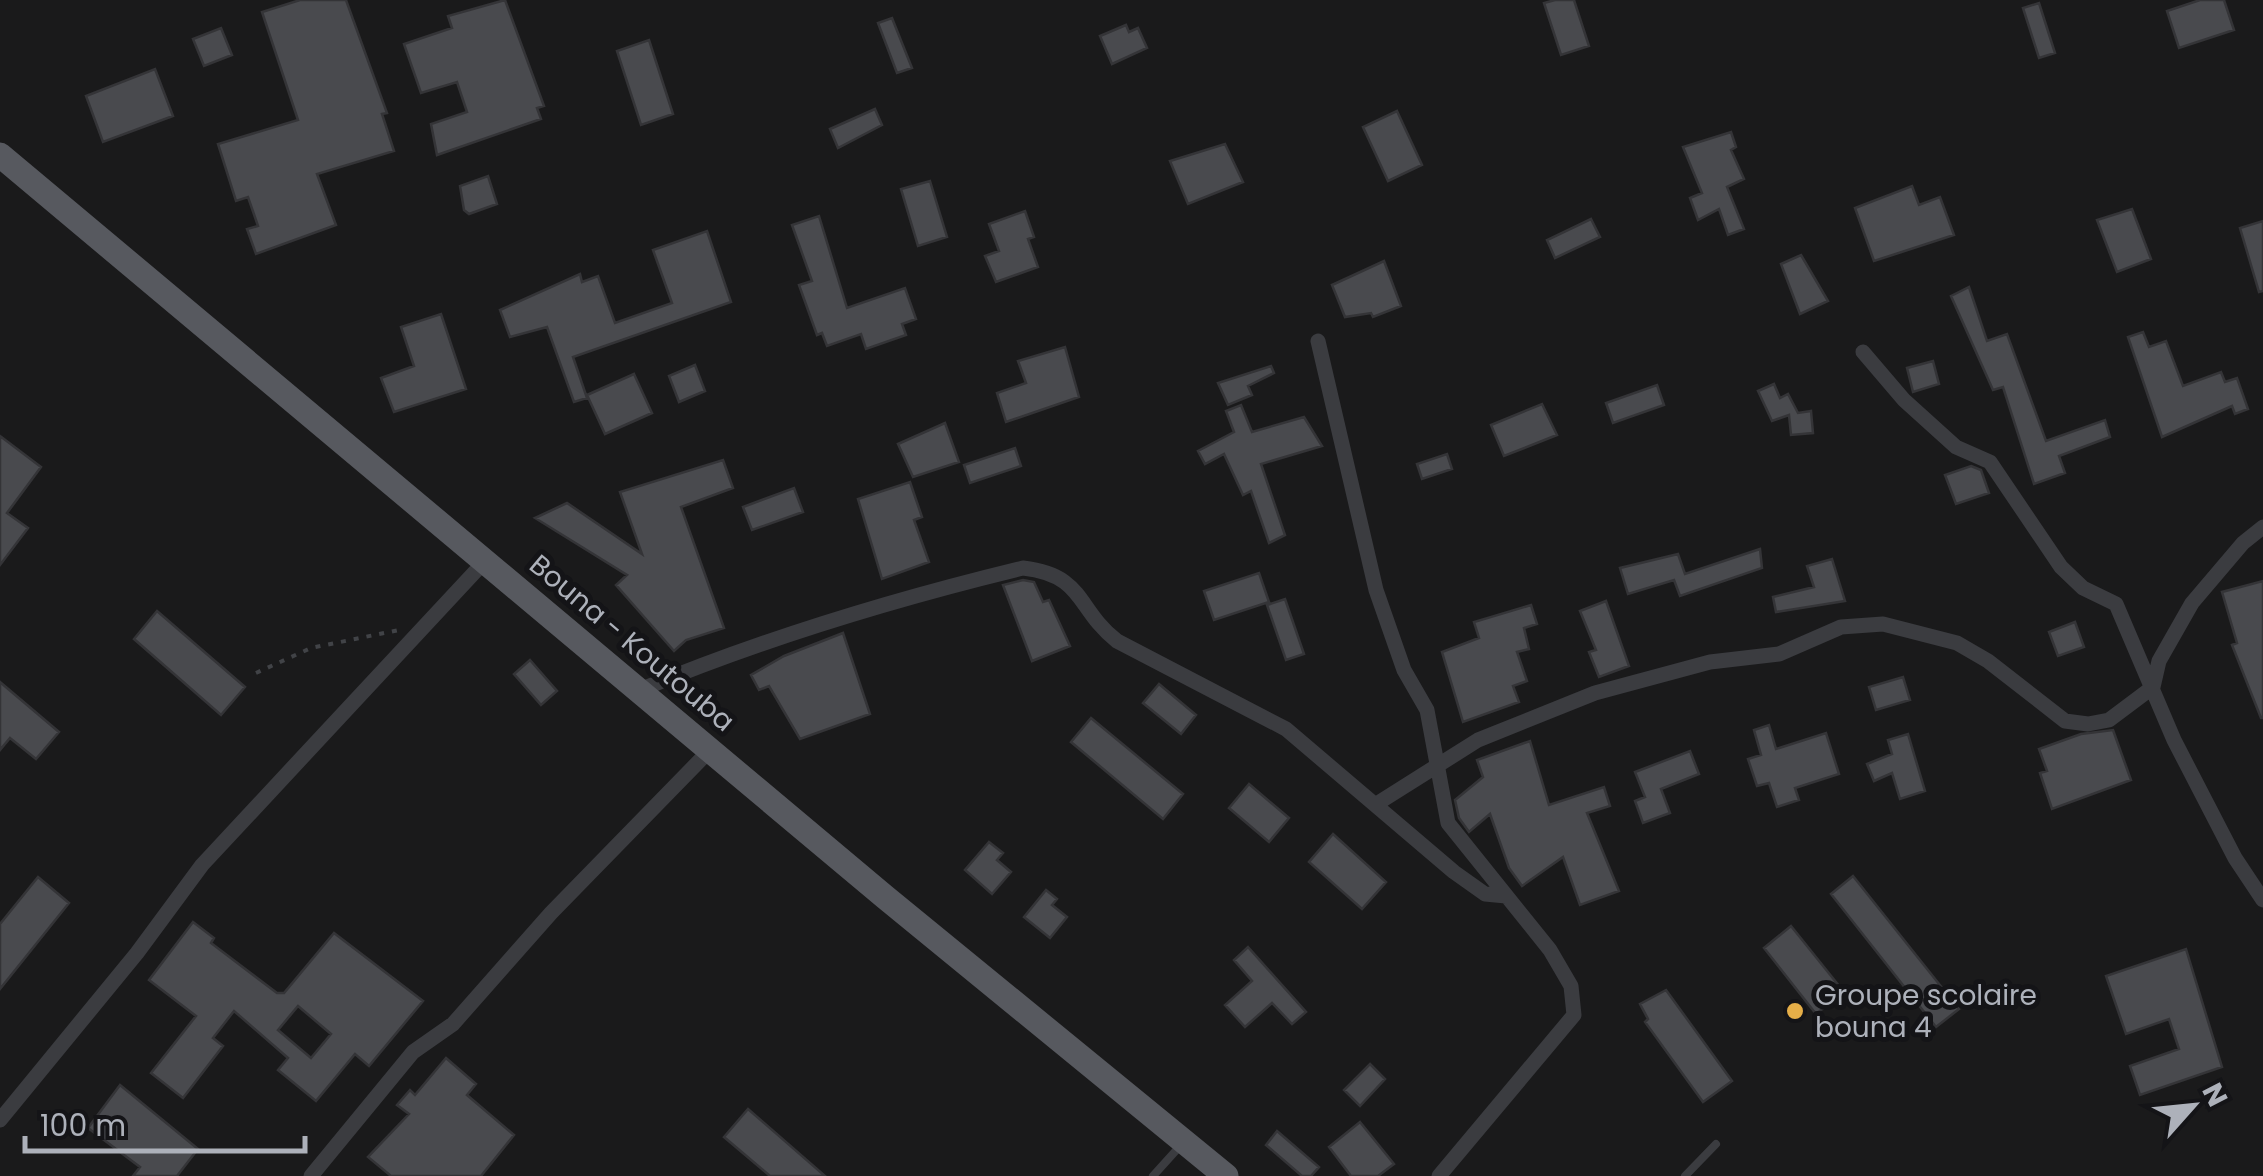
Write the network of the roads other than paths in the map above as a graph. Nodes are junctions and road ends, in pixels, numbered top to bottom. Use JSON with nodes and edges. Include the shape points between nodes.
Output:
{"nodes":[{"id":1,"x":0,"y":155,"type":"edge"},
{"id":2,"x":1318,"y":341,"type":"dead end"},
{"id":3,"x":1863,"y":352,"type":"dead end"},
{"id":4,"x":2263,"y":528,"type":"edge"},
{"id":5,"x":486,"y":560,"type":"junction"},
{"id":6,"x":2153,"y":687,"type":"junction"},
{"id":7,"x":640,"y":690,"type":"junction"},
{"id":8,"x":711,"y":749,"type":"junction"},
{"id":9,"x":1436,"y":764,"type":"junction"},
{"id":10,"x":1378,"y":803,"type":"junction"},
{"id":11,"x":1506,"y":896,"type":"junction"},
{"id":12,"x":2263,"y":900,"type":"edge"},
{"id":13,"x":0,"y":1120,"type":"edge"},
{"id":14,"x":1184,"y":1142,"type":"junction"},
{"id":15,"x":1716,"y":1144,"type":"dead end"},
{"id":16,"x":311,"y":1176,"type":"edge"},
{"id":17,"x":1153,"y":1176,"type":"edge"},
{"id":18,"x":1226,"y":1176,"type":"edge"},
{"id":19,"x":1438,"y":1176,"type":"edge"},
{"id":20,"x":1685,"y":1176,"type":"edge"}],
"edges":[{"from":1,"to":5,"type":"main road","name":"Bouna - Koutouba"},
{"from":2,"to":9,"type":"street","via":[[1376,590],[1404,670],[1427,710]]},
{"from":3,"to":6,"type":"street","via":[[1956,447],[1990,462],[2061,567],[2116,604]]},
{"from":4,"to":6,"type":"street","via":[[2192,603]]},
{"from":5,"to":7,"type":"main road","name":"Bouna - Koutouba"},
{"from":5,"to":13,"type":"street","via":[[202,865]]},
{"from":6,"to":9,"type":"street","via":[[2109,720],[2065,721],[1957,643],[1883,624],[1841,627],[1779,654],[1710,662],[1595,694],[1478,740]]},
{"from":6,"to":12,"type":"street","via":[[2198,788]]},
{"from":7,"to":8,"type":"main road","name":"Bouna - Koutouba"},
{"from":7,"to":10,"type":"street","via":[[750,644],[903,598],[1023,568],[1042,570],[1074,586],[1098,626],[1117,641],[1286,730]]},
{"from":8,"to":14,"type":"main road","name":"Bouna - Koutouba"},
{"from":8,"to":16,"type":"street","via":[[551,912],[453,1024],[414,1052]]},
{"from":9,"to":10,"type":"street"},
{"from":9,"to":11,"type":"street","via":[[1448,823]]},
{"from":10,"to":11,"type":"street","via":[[1484,894]]},
{"from":11,"to":19,"type":"street","via":[[1550,950],[1570,986],[1574,1015]]},
{"from":14,"to":17,"type":"lane"},
{"from":14,"to":18,"type":"main road","name":"Bouna - Koutouba"},
{"from":15,"to":20,"type":"lane"}]}
